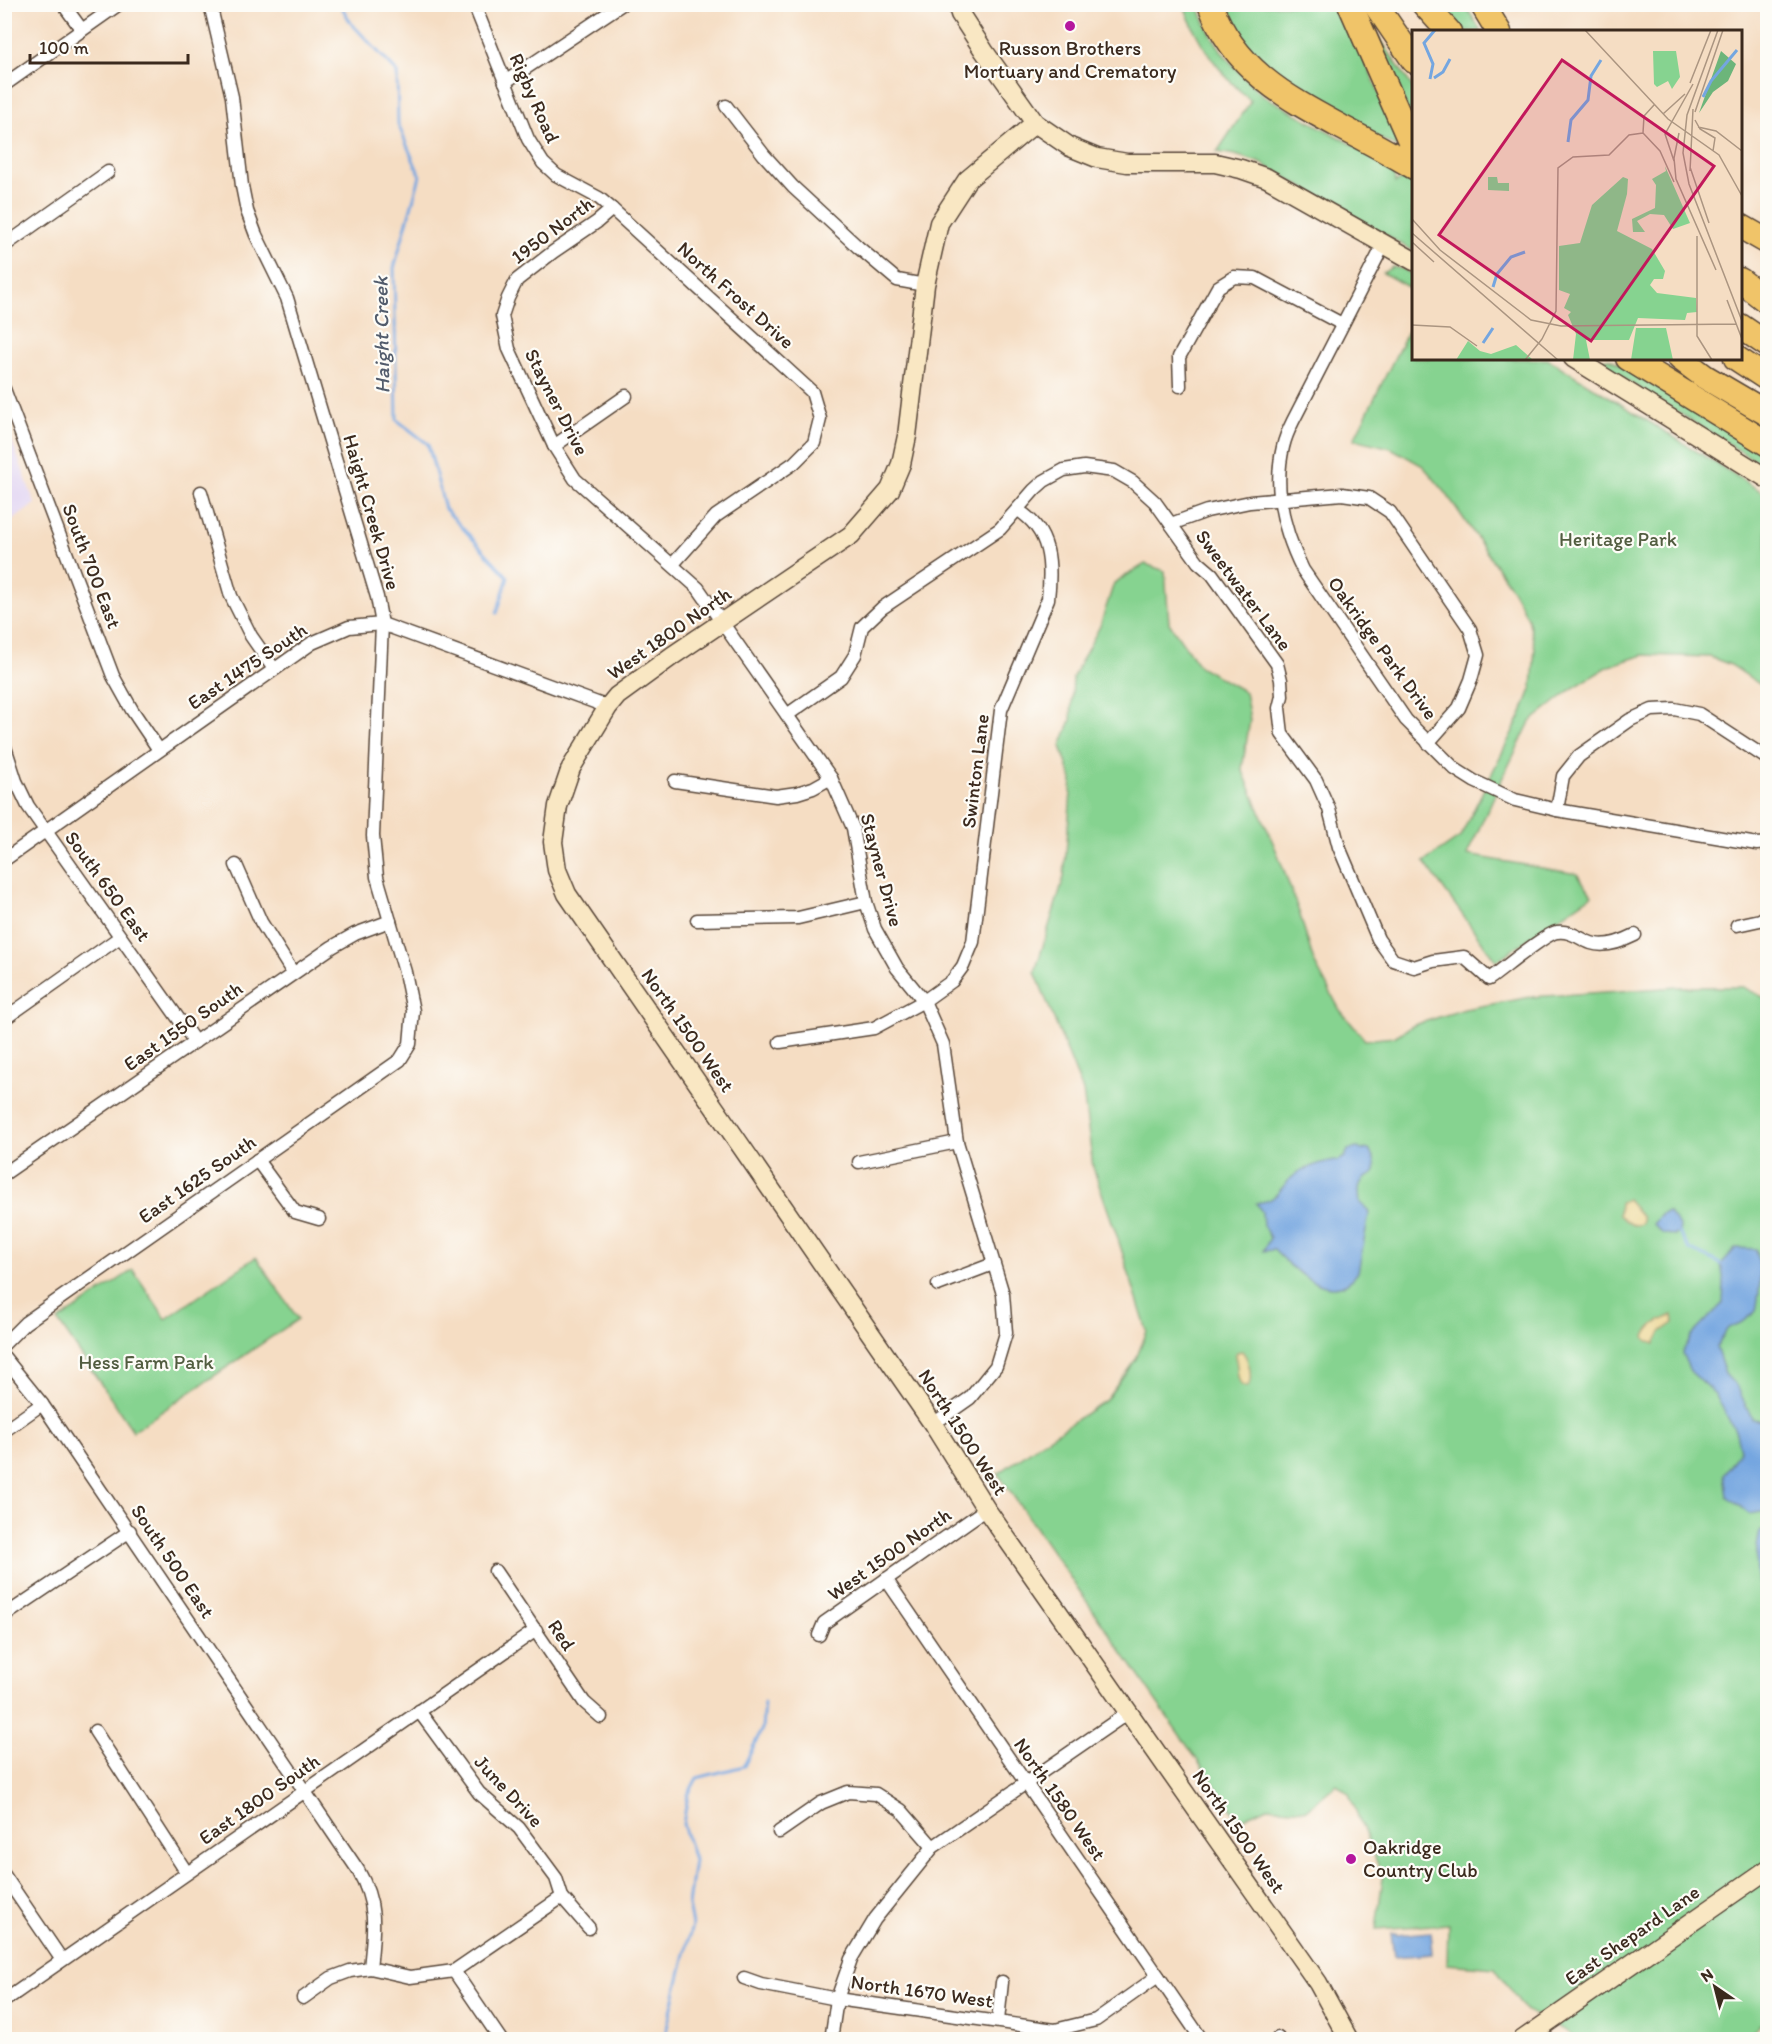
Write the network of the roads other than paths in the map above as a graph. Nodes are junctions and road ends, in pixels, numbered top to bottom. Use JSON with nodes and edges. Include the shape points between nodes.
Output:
{"nodes":[{"id":1,"x":63,"y":4,"type":"edge"},
{"id":2,"x":119,"y":4,"type":"edge"},
{"id":3,"x":210,"y":4,"type":"edge"},
{"id":4,"x":474,"y":4,"type":"edge"},
{"id":5,"x":622,"y":4,"type":"edge"},
{"id":6,"x":957,"y":4,"type":"edge"},
{"id":7,"x":1210,"y":4,"type":"edge"},
{"id":8,"x":1350,"y":4,"type":"edge"},
{"id":9,"x":1375,"y":4,"type":"edge"},
{"id":10,"x":1409,"y":4,"type":"edge"},
{"id":11,"x":1424,"y":4,"type":"edge"},
{"id":12,"x":1482,"y":4,"type":"edge"},
{"id":13,"x":82,"y":30,"type":"junction"},
{"id":14,"x":1426,"y":30,"type":"edge"},
{"id":15,"x":1447,"y":30,"type":"edge"},
{"id":16,"x":1498,"y":30,"type":"edge"},
{"id":17,"x":1412,"y":60,"type":"edge"},
{"id":18,"x":505,"y":82,"type":"junction"},
{"id":19,"x":4,"y":85,"type":"edge"},
{"id":20,"x":726,"y":106,"type":"dead end"},
{"id":21,"x":1035,"y":123,"type":"junction"},
{"id":22,"x":1412,"y":148,"type":"edge"},
{"id":23,"x":1412,"y":166,"type":"edge"},
{"id":24,"x":108,"y":172,"type":"dead end"},
{"id":25,"x":612,"y":209,"type":"junction"},
{"id":26,"x":1742,"y":227,"type":"edge"},
{"id":27,"x":1767,"y":242,"type":"edge"},
{"id":28,"x":1384,"y":244,"type":"junction"},
{"id":29,"x":4,"y":246,"type":"edge"},
{"id":30,"x":1412,"y":260,"type":"edge"},
{"id":31,"x":1742,"y":280,"type":"edge"},
{"id":32,"x":1742,"y":281,"type":"edge"},
{"id":33,"x":925,"y":285,"type":"junction"},
{"id":34,"x":1767,"y":294,"type":"edge"},
{"id":35,"x":1767,"y":302,"type":"edge"},
{"id":36,"x":502,"y":315,"type":"joint"},
{"id":37,"x":1342,"y":324,"type":"junction"},
{"id":38,"x":1742,"y":328,"type":"edge"},
{"id":39,"x":1767,"y":345,"type":"edge"},
{"id":40,"x":1576,"y":360,"type":"edge"},
{"id":41,"x":1631,"y":360,"type":"edge"},
{"id":42,"x":1683,"y":360,"type":"edge"},
{"id":43,"x":1739,"y":360,"type":"edge"},
{"id":44,"x":1767,"y":379,"type":"edge"},
{"id":45,"x":1180,"y":386,"type":"dead end"},
{"id":46,"x":4,"y":388,"type":"edge"},
{"id":47,"x":626,"y":396,"type":"dead end"},
{"id":48,"x":1767,"y":414,"type":"edge"},
{"id":49,"x":1767,"y":444,"type":"edge"},
{"id":50,"x":554,"y":446,"type":"junction"},
{"id":51,"x":1767,"y":479,"type":"edge"},
{"id":52,"x":201,"y":492,"type":"dead end"},
{"id":53,"x":1280,"y":501,"type":"junction"},
{"id":54,"x":1018,"y":510,"type":"junction"},
{"id":55,"x":1171,"y":524,"type":"junction"},
{"id":56,"x":673,"y":564,"type":"junction"},
{"id":57,"x":721,"y":623,"type":"junction"},
{"id":58,"x":382,"y":624,"type":"junction"},
{"id":59,"x":274,"y":669,"type":"junction"},
{"id":60,"x":608,"y":707,"type":"junction"},
{"id":61,"x":787,"y":715,"type":"junction"},
{"id":62,"x":1428,"y":743,"type":"junction"},
{"id":63,"x":4,"y":744,"type":"edge"},
{"id":64,"x":159,"y":750,"type":"junction"},
{"id":65,"x":1767,"y":759,"type":"edge"},
{"id":66,"x":831,"y":778,"type":"junction"},
{"id":67,"x":675,"y":781,"type":"dead end"},
{"id":68,"x":1557,"y":810,"type":"junction"},
{"id":69,"x":45,"y":831,"type":"junction"},
{"id":70,"x":553,"y":842,"type":"joint"},
{"id":71,"x":1767,"y":843,"type":"edge"},
{"id":72,"x":4,"y":860,"type":"edge"},
{"id":73,"x":236,"y":865,"type":"dead end"},
{"id":74,"x":866,"y":902,"type":"junction"},
{"id":75,"x":1767,"y":915,"type":"edge"},
{"id":76,"x":697,"y":920,"type":"dead end"},
{"id":77,"x":390,"y":921,"type":"junction"},
{"id":78,"x":1737,"y":925,"type":"dead end"},
{"id":79,"x":1635,"y":934,"type":"dead end"},
{"id":80,"x":120,"y":937,"type":"junction"},
{"id":81,"x":293,"y":973,"type":"junction"},
{"id":82,"x":924,"y":1001,"type":"junction"},
{"id":83,"x":4,"y":1019,"type":"edge"},
{"id":84,"x":195,"y":1042,"type":"junction"},
{"id":85,"x":780,"y":1042,"type":"dead end"},
{"id":86,"x":410,"y":1044,"type":"joint"},
{"id":87,"x":957,"y":1142,"type":"junction"},
{"id":88,"x":257,"y":1160,"type":"junction"},
{"id":89,"x":859,"y":1162,"type":"dead end"},
{"id":90,"x":4,"y":1174,"type":"edge"},
{"id":91,"x":319,"y":1219,"type":"dead end"},
{"id":92,"x":993,"y":1264,"type":"junction"},
{"id":93,"x":938,"y":1285,"type":"dead end"},
{"id":94,"x":4,"y":1344,"type":"edge"},
{"id":95,"x":4,"y":1357,"type":"edge"},
{"id":96,"x":42,"y":1404,"type":"junction"},
{"id":97,"x":933,"y":1424,"type":"junction"},
{"id":98,"x":4,"y":1431,"type":"edge"},
{"id":99,"x":986,"y":1509,"type":"junction"},
{"id":100,"x":130,"y":1531,"type":"junction"},
{"id":101,"x":495,"y":1571,"type":"dead end"},
{"id":102,"x":886,"y":1580,"type":"junction"},
{"id":103,"x":4,"y":1616,"type":"edge"},
{"id":104,"x":536,"y":1630,"type":"junction"},
{"id":105,"x":819,"y":1635,"type":"dead end"},
{"id":106,"x":419,"y":1711,"type":"junction"},
{"id":107,"x":1129,"y":1712,"type":"junction"},
{"id":108,"x":601,"y":1717,"type":"dead end"},
{"id":109,"x":95,"y":1731,"type":"dead end"},
{"id":110,"x":1025,"y":1783,"type":"junction"},
{"id":111,"x":305,"y":1791,"type":"junction"},
{"id":112,"x":779,"y":1832,"type":"dead end"},
{"id":113,"x":933,"y":1847,"type":"junction"},
{"id":114,"x":1767,"y":1869,"type":"edge"},
{"id":115,"x":187,"y":1873,"type":"junction"},
{"id":116,"x":4,"y":1875,"type":"edge"},
{"id":117,"x":562,"y":1897,"type":"junction"},
{"id":118,"x":588,"y":1928,"type":"dead end"},
{"id":119,"x":62,"y":1960,"type":"junction"},
{"id":120,"x":370,"y":1968,"type":"junction"},
{"id":121,"x":454,"y":1971,"type":"junction"},
{"id":122,"x":1158,"y":1976,"type":"junction"},
{"id":123,"x":744,"y":1978,"type":"dead end"},
{"id":124,"x":1002,"y":1982,"type":"dead end"},
{"id":125,"x":303,"y":1998,"type":"dead end"},
{"id":126,"x":837,"y":1999,"type":"junction"},
{"id":127,"x":4,"y":2001,"type":"edge"},
{"id":128,"x":999,"y":2021,"type":"junction"},
{"id":129,"x":501,"y":2040,"type":"edge"},
{"id":130,"x":831,"y":2040,"type":"edge"},
{"id":131,"x":1202,"y":2040,"type":"edge"},
{"id":132,"x":1349,"y":2040,"type":"edge"},
{"id":133,"x":1522,"y":2040,"type":"edge"}],
"edges":[{"from":1,"to":13,"type":"street"},
{"from":2,"to":13,"type":"street"},
{"from":3,"to":58,"type":"street","name":"Haight Creek Drive","via":[[232,98],[247,211],[287,298]]},
{"from":4,"to":18,"type":"street","name":"Rigby Road"},
{"from":5,"to":18,"type":"street"},
{"from":6,"to":21,"type":"street","via":[[984,51]]},
{"from":7,"to":23,"type":"highway","via":[[1227,38],[1255,73],[1299,105]]},
{"from":8,"to":22,"type":"highway"},
{"from":9,"to":17,"type":"highway"},
{"from":10,"to":14,"type":"highway"},
{"from":11,"to":15,"type":"highway"},
{"from":12,"to":16,"type":"highway"},
{"from":13,"to":19,"type":"street"},
{"from":18,"to":25,"type":"street","name":"Rigby Road","via":[[528,139],[543,163],[556,176]]},
{"from":20,"to":33,"type":"street","via":[[793,187],[858,248],[897,280]]},
{"from":21,"to":28,"type":"street","via":[[1070,147],[1097,158],[1127,163],[1215,163],[1241,168],[1267,178]]},
{"from":21,"to":33,"type":"street","name":"West 1800 North","via":[[967,180],[939,223]]},
{"from":24,"to":29,"type":"street"},
{"from":25,"to":36,"type":"street","name":"1950 North","via":[[517,280]]},
{"from":25,"to":56,"type":"street","name":"North Frost Drive","via":[[812,392],[819,419],[814,443],[794,463],[716,516]]},
{"from":26,"to":27,"type":"highway"},
{"from":28,"to":30,"type":"street"},
{"from":28,"to":37,"type":"street","name":"Oakridge Park Drive"},
{"from":31,"to":34,"type":"highway"},
{"from":32,"to":35,"type":"highway"},
{"from":33,"to":57,"type":"street","name":"West 1800 North","via":[[907,436],[902,464],[890,490],[851,535]]},
{"from":36,"to":50,"type":"street","name":"Stayner Drive","via":[[509,349]]},
{"from":37,"to":45,"type":"street","via":[[1255,278],[1234,277],[1218,287],[1179,357]]},
{"from":37,"to":53,"type":"street","name":"Oakridge Park Drive","via":[[1283,445]]},
{"from":38,"to":39,"type":"highway"},
{"from":40,"to":51,"type":"street"},
{"from":41,"to":49,"type":"highway"},
{"from":42,"to":48,"type":"highway"},
{"from":43,"to":44,"type":"highway"},
{"from":46,"to":64,"type":"street","name":"South 700 East","via":[[113,676]]},
{"from":47,"to":50,"type":"street"},
{"from":50,"to":56,"type":"street","name":"Stayner Drive","via":[[575,479]]},
{"from":52,"to":59,"type":"street","via":[[231,596],[251,636]]},
{"from":53,"to":55,"type":"street","via":[[1250,502]]},
{"from":53,"to":62,"type":"street","name":"Oakridge Park Drive","via":[[1291,545],[1303,570],[1406,720]]},
{"from":53,"to":62,"type":"street","via":[[1342,494],[1369,498],[1390,512],[1470,629],[1478,655],[1471,680],[1459,708]]},
{"from":54,"to":55,"type":"street","name":"Sweetwater Lane","via":[[1044,481],[1065,470],[1100,468],[1133,482]]},
{"from":54,"to":61,"type":"street","name":"Sweetwater Lane","via":[[1000,529],[882,608],[862,627],[855,655],[842,677]]},
{"from":54,"to":82,"type":"street","name":"Swinton Lane","via":[[1037,527],[1045,543],[1050,572],[1048,600],[1001,710],[974,942],[952,981]]},
{"from":55,"to":79,"type":"street","name":"Sweetwater Lane","via":[[1277,664],[1282,734],[1316,780],[1378,939],[1393,960],[1414,967],[1464,957],[1489,979],[1556,932],[1570,933],[1598,945]]},
{"from":56,"to":57,"type":"street","name":"Stayner Drive","via":[[698,588]]},
{"from":57,"to":60,"type":"street","name":"West 1800 North"},
{"from":57,"to":61,"type":"street","name":"Stayner Drive"},
{"from":58,"to":59,"type":"street","name":"East 1475 South","via":[[349,627],[312,643]]},
{"from":58,"to":60,"type":"street","name":"East 1475 South"},
{"from":58,"to":77,"type":"street","name":"Haight Creek Drive","via":[[373,836],[377,877]]},
{"from":59,"to":64,"type":"street","name":"East 1475 South"},
{"from":60,"to":70,"type":"street","name":"West 1800 North","via":[[571,768],[558,806]]},
{"from":61,"to":66,"type":"street","name":"Stayner Drive"},
{"from":62,"to":68,"type":"street","name":"Oakridge Park Drive","via":[[1455,769],[1482,785],[1515,800]]},
{"from":63,"to":69,"type":"street","name":"South 650 East","via":[[16,781]]},
{"from":64,"to":69,"type":"street","name":"East 1475 South"},
{"from":65,"to":68,"type":"street","via":[[1699,714],[1652,710],[1630,720],[1579,756],[1563,776]]},
{"from":66,"to":67,"type":"street","via":[[805,790],[776,796]]},
{"from":66,"to":74,"type":"street","name":"Stayner Drive","via":[[853,828]]},
{"from":68,"to":71,"type":"street","name":"Oakridge Park Drive"},
{"from":69,"to":72,"type":"street","name":"East 1475 South"},
{"from":69,"to":80,"type":"street","name":"South 650 East"},
{"from":70,"to":97,"type":"street","name":"North 1500 West","via":[[557,870],[567,894]]},
{"from":73,"to":81,"type":"street","via":[[261,921]]},
{"from":74,"to":76,"type":"street","via":[[798,918]]},
{"from":74,"to":82,"type":"street","name":"Stayner Drive","via":[[886,952]]},
{"from":75,"to":78,"type":"street"},
{"from":77,"to":81,"type":"street","name":"East 1550 South","via":[[355,934]]},
{"from":77,"to":86,"type":"street","name":"Haight Creek Drive","via":[[412,1011]]},
{"from":80,"to":83,"type":"street"},
{"from":80,"to":84,"type":"street","name":"South 650 East"},
{"from":81,"to":84,"type":"street","name":"East 1550 South"},
{"from":82,"to":85,"type":"street","name":"Swinton Lane","via":[[874,1028]]},
{"from":82,"to":87,"type":"street","name":"Stayner Drive","via":[[943,1044]]},
{"from":84,"to":90,"type":"street","name":"East 1550 South"},
{"from":86,"to":88,"type":"street","name":"East 1625 South","via":[[400,1060]]},
{"from":87,"to":89,"type":"street"},
{"from":87,"to":92,"type":"street","name":"Stayner Drive"},
{"from":88,"to":91,"type":"street","via":[[295,1212]]},
{"from":88,"to":94,"type":"street","name":"East 1625 South","via":[[25,1323]]},
{"from":92,"to":93,"type":"street"},
{"from":92,"to":97,"type":"street","name":"Stayner Drive","via":[[1004,1294],[1006,1333],[996,1366],[970,1398]]},
{"from":95,"to":96,"type":"street","name":"South 500 East"},
{"from":96,"to":98,"type":"street"},
{"from":96,"to":100,"type":"street","name":"South 500 East"},
{"from":97,"to":99,"type":"street","name":"North 1500 West"},
{"from":99,"to":102,"type":"street","name":"West 1500 North"},
{"from":99,"to":107,"type":"street","name":"North 1500 West"},
{"from":100,"to":103,"type":"street"},
{"from":100,"to":111,"type":"street","name":"South 500 East"},
{"from":101,"to":104,"type":"street","name":"Red"},
{"from":102,"to":105,"type":"street","name":"West 1500 North","via":[[824,1623]]},
{"from":102,"to":110,"type":"street","name":"North 1580 West"},
{"from":104,"to":106,"type":"street","name":"East 1800 South"},
{"from":104,"to":108,"type":"street","name":"Red","via":[[584,1702]]},
{"from":106,"to":111,"type":"street","name":"East 1800 South"},
{"from":106,"to":117,"type":"street","name":"June Drive","via":[[478,1793],[519,1828],[556,1878]]},
{"from":107,"to":110,"type":"street"},
{"from":107,"to":132,"type":"street","name":"North 1500 West","via":[[1318,1983]]},
{"from":109,"to":115,"type":"street"},
{"from":110,"to":113,"type":"street"},
{"from":110,"to":122,"type":"street","name":"North 1580 West"},
{"from":111,"to":115,"type":"street","name":"East 1800 South"},
{"from":111,"to":120,"type":"street","name":"South 500 East","via":[[368,1888],[374,1928]]},
{"from":112,"to":113,"type":"street","via":[[821,1803],[848,1792],[876,1794],[901,1810]]},
{"from":113,"to":126,"type":"street","via":[[875,1919],[850,1959]]},
{"from":114,"to":133,"type":"street","name":"East Shepard Lane"},
{"from":115,"to":119,"type":"street","name":"East 1800 South"},
{"from":116,"to":119,"type":"street"},
{"from":117,"to":118,"type":"street","name":"June Drive"},
{"from":117,"to":121,"type":"street"},
{"from":119,"to":127,"type":"street","name":"East 1800 South"},
{"from":120,"to":121,"type":"street","via":[[410,1977]]},
{"from":120,"to":125,"type":"street","via":[[331,1978]]},
{"from":121,"to":129,"type":"street"},
{"from":122,"to":128,"type":"street","name":"North 1670 West","via":[[1096,2020],[1055,2030]]},
{"from":122,"to":131,"type":"street","name":"North 1580 West"},
{"from":123,"to":126,"type":"street","name":"North 1670 West"},
{"from":124,"to":128,"type":"street"},
{"from":126,"to":128,"type":"street","name":"North 1670 West"},
{"from":126,"to":130,"type":"street"}]}
